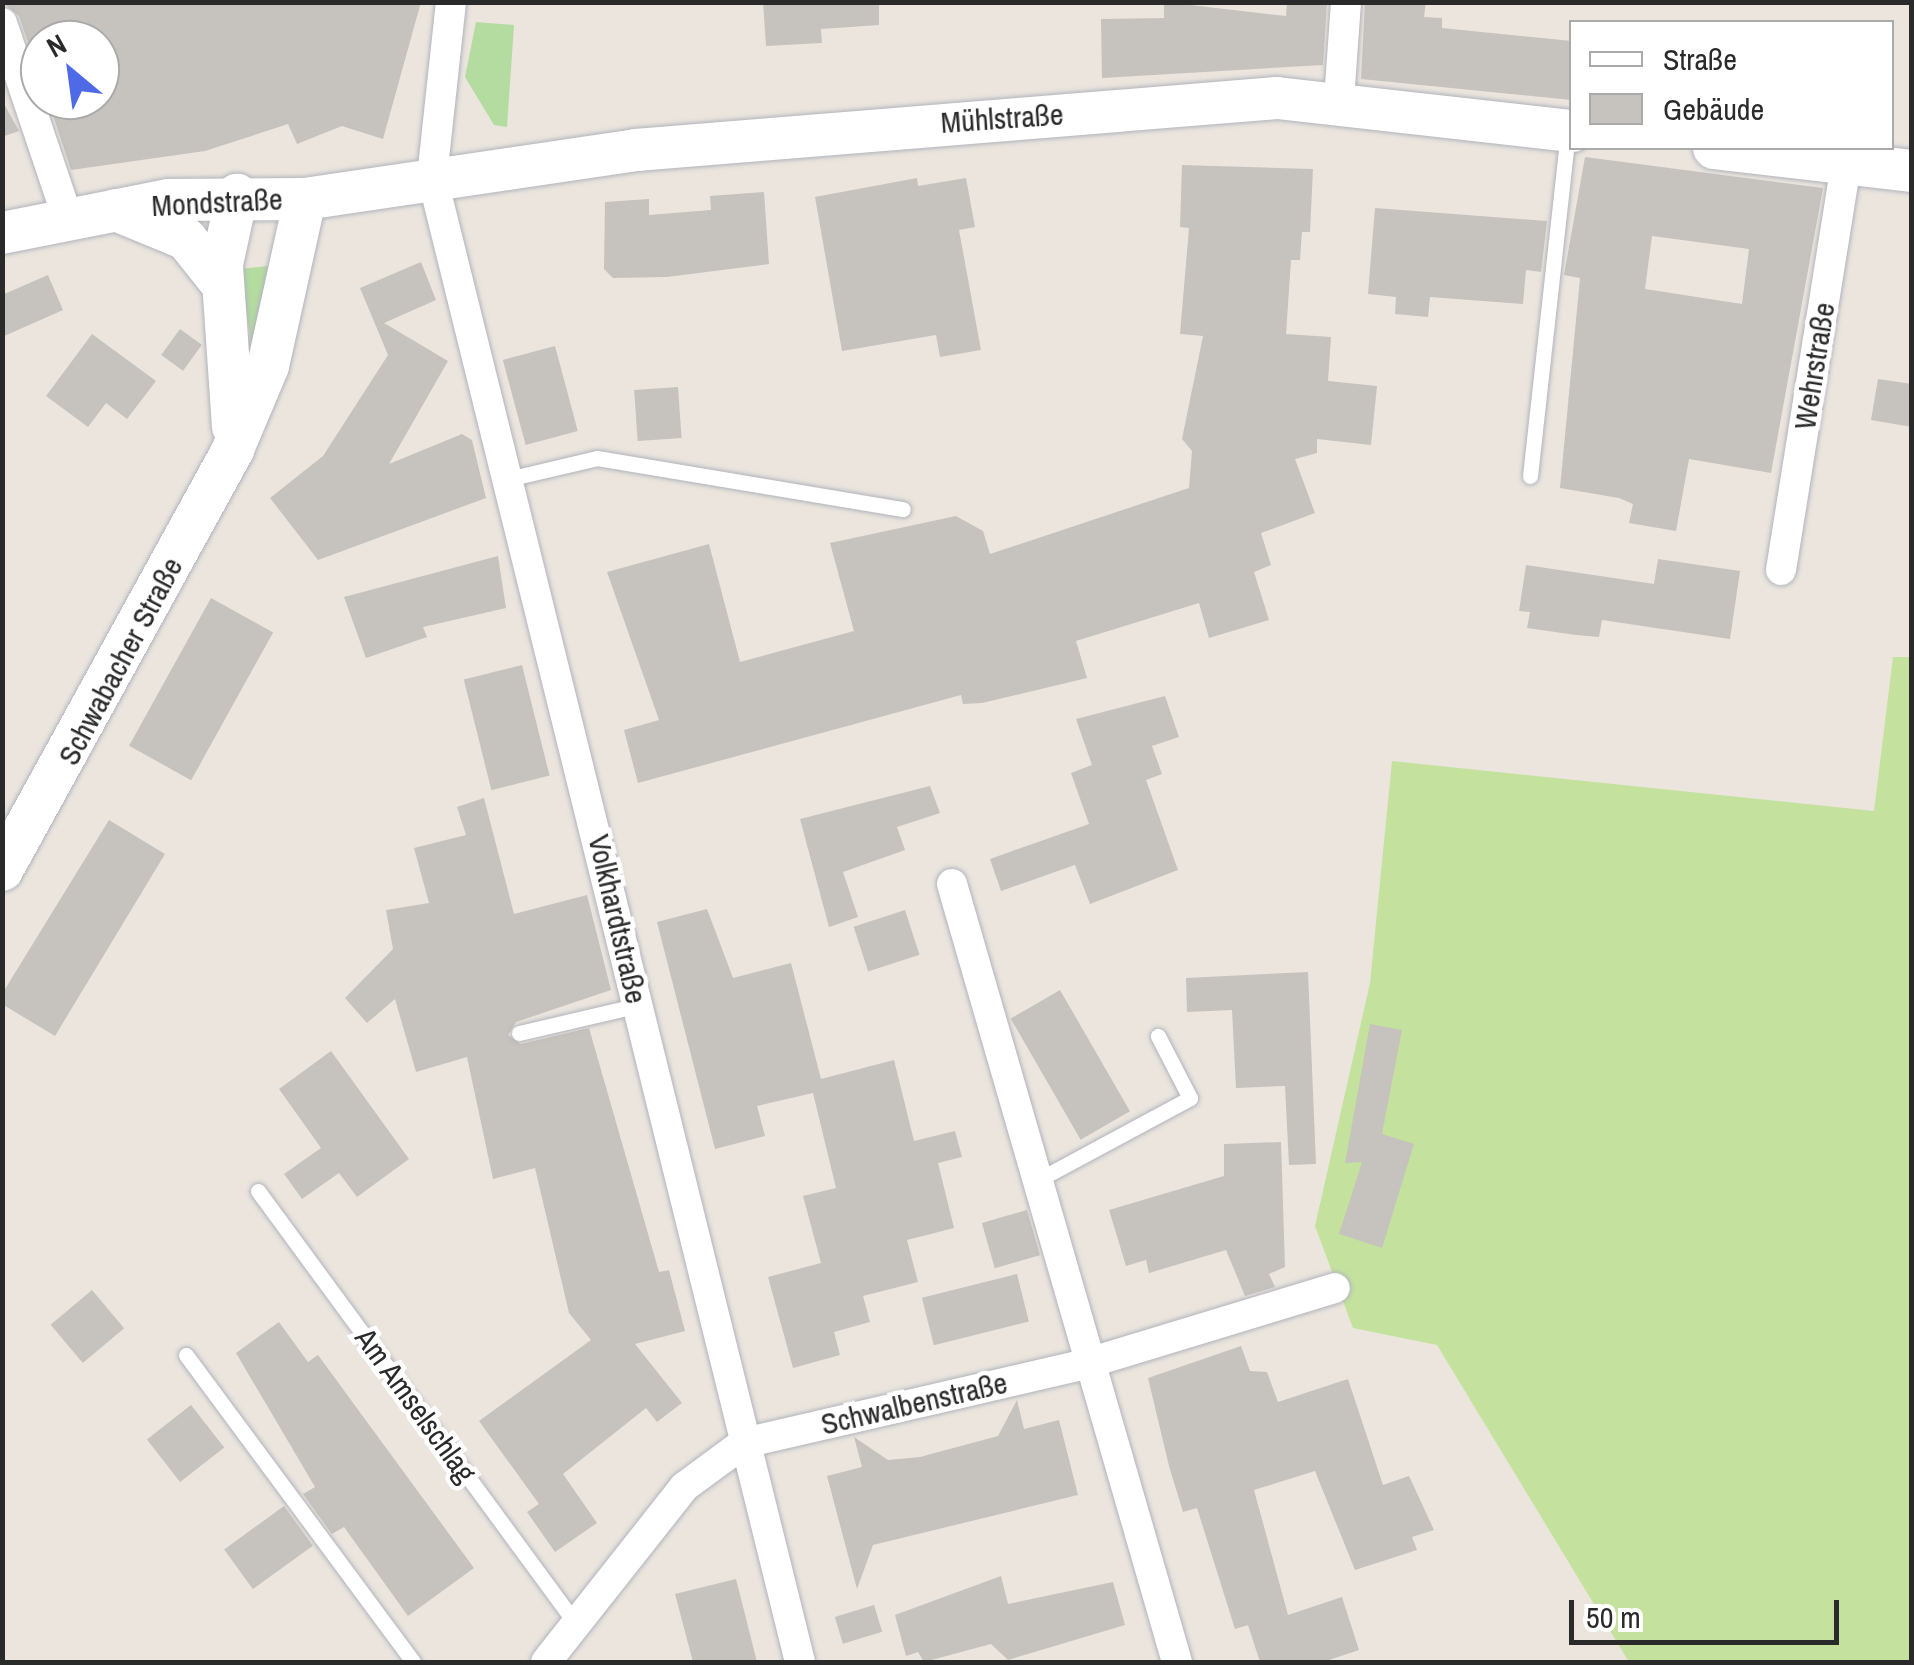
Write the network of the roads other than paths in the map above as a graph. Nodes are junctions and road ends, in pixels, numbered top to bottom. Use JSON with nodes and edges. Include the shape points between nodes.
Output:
{"nodes":[{"id":1,"x":451,"y":2,"type":"edge"},
{"id":2,"x":1346,"y":2,"type":"edge"},
{"id":3,"x":2,"y":23,"type":"edge"},
{"id":4,"x":1338,"y":100,"type":"junction"},
{"id":5,"x":1569,"y":130,"type":"edge"},
{"id":6,"x":1569,"y":139,"type":"edge"},
{"id":7,"x":1732,"y":150,"type":"edge"},
{"id":8,"x":1846,"y":163,"type":"junction"},
{"id":9,"x":1912,"y":171,"type":"edge"},
{"id":10,"x":432,"y":176,"type":"junction"},
{"id":11,"x":237,"y":195,"type":"junction"},
{"id":12,"x":305,"y":199,"type":"junction"},
{"id":13,"x":116,"y":210,"type":"junction"},
{"id":14,"x":68,"y":219,"type":"junction"},
{"id":15,"x":2,"y":233,"type":"edge"},
{"id":16,"x":222,"y":284,"type":"junction"},
{"id":17,"x":233,"y":449,"type":"junction"},
{"id":18,"x":1530,"y":476,"type":"dead end"},
{"id":19,"x":512,"y":478,"type":"junction"},
{"id":20,"x":903,"y":509,"type":"dead end"},
{"id":21,"x":1782,"y":570,"type":"dead end"},
{"id":22,"x":2,"y":870,"type":"edge"},
{"id":23,"x":952,"y":884,"type":"dead end"},
{"id":24,"x":639,"y":1004,"type":"junction"},
{"id":25,"x":519,"y":1034,"type":"dead end"},
{"id":26,"x":1158,"y":1036,"type":"dead end"},
{"id":27,"x":1036,"y":1181,"type":"junction"},
{"id":28,"x":258,"y":1190,"type":"dead end"},
{"id":29,"x":1335,"y":1288,"type":"dead end"},
{"id":30,"x":186,"y":1356,"type":"dead end"},
{"id":31,"x":1085,"y":1364,"type":"junction"},
{"id":32,"x":744,"y":1443,"type":"junction"},
{"id":33,"x":573,"y":1620,"type":"junction"},
{"id":34,"x":413,"y":1662,"type":"edge"},
{"id":35,"x":546,"y":1662,"type":"edge"},
{"id":36,"x":800,"y":1662,"type":"edge"},
{"id":37,"x":1176,"y":1662,"type":"edge"}],
"edges":[{"from":1,"to":10,"type":"street"},
{"from":2,"to":4,"type":"street"},
{"from":3,"to":14,"type":"street"},
{"from":4,"to":5,"type":"street","name":"Mühlstraße"},
{"from":4,"to":10,"type":"street","name":"Mühlstraße","via":[[862,128]]},
{"from":6,"to":18,"type":"lane"},
{"from":7,"to":8,"type":"street"},
{"from":8,"to":9,"type":"street"},
{"from":8,"to":21,"type":"street","name":"Wehrstraße"},
{"from":10,"to":12,"type":"street","name":"Mondstraße"},
{"from":10,"to":19,"type":"street","name":"Volkhardtstraße"},
{"from":11,"to":12,"type":"street","name":"Mondstraße"},
{"from":11,"to":13,"type":"street","name":"Mondstraße"},
{"from":11,"to":16,"type":"street","name":"Schwabacher Straße"},
{"from":12,"to":17,"type":"street","name":"Schwabacher Straße","via":[[268,366]]},
{"from":13,"to":14,"type":"street","name":"Mondstraße"},
{"from":13,"to":16,"type":"street","via":[[186,239]]},
{"from":14,"to":15,"type":"street","name":"Mondstraße"},
{"from":16,"to":17,"type":"street","name":"Schwabacher Straße","via":[[234,350]]},
{"from":17,"to":22,"type":"street","name":"Schwabacher Straße"},
{"from":19,"to":20,"type":"lane","via":[[597,458]]},
{"from":19,"to":24,"type":"street","name":"Volkhardtstraße"},
{"from":23,"to":27,"type":"street"},
{"from":24,"to":25,"type":"lane"},
{"from":24,"to":32,"type":"street","name":"Volkhardtstraße"},
{"from":26,"to":27,"type":"lane","via":[[1190,1098]]},
{"from":27,"to":31,"type":"street"},
{"from":28,"to":33,"type":"lane","name":"Am Amselschlag"},
{"from":29,"to":31,"type":"street","name":"Schwalbenstraße"},
{"from":30,"to":34,"type":"lane"},
{"from":31,"to":32,"type":"street","name":"Schwalbenstraße"},
{"from":31,"to":37,"type":"street"},
{"from":32,"to":33,"type":"street","via":[[684,1487]]},
{"from":32,"to":36,"type":"street","name":"Volkhardtstraße"},
{"from":33,"to":35,"type":"street"}]}
